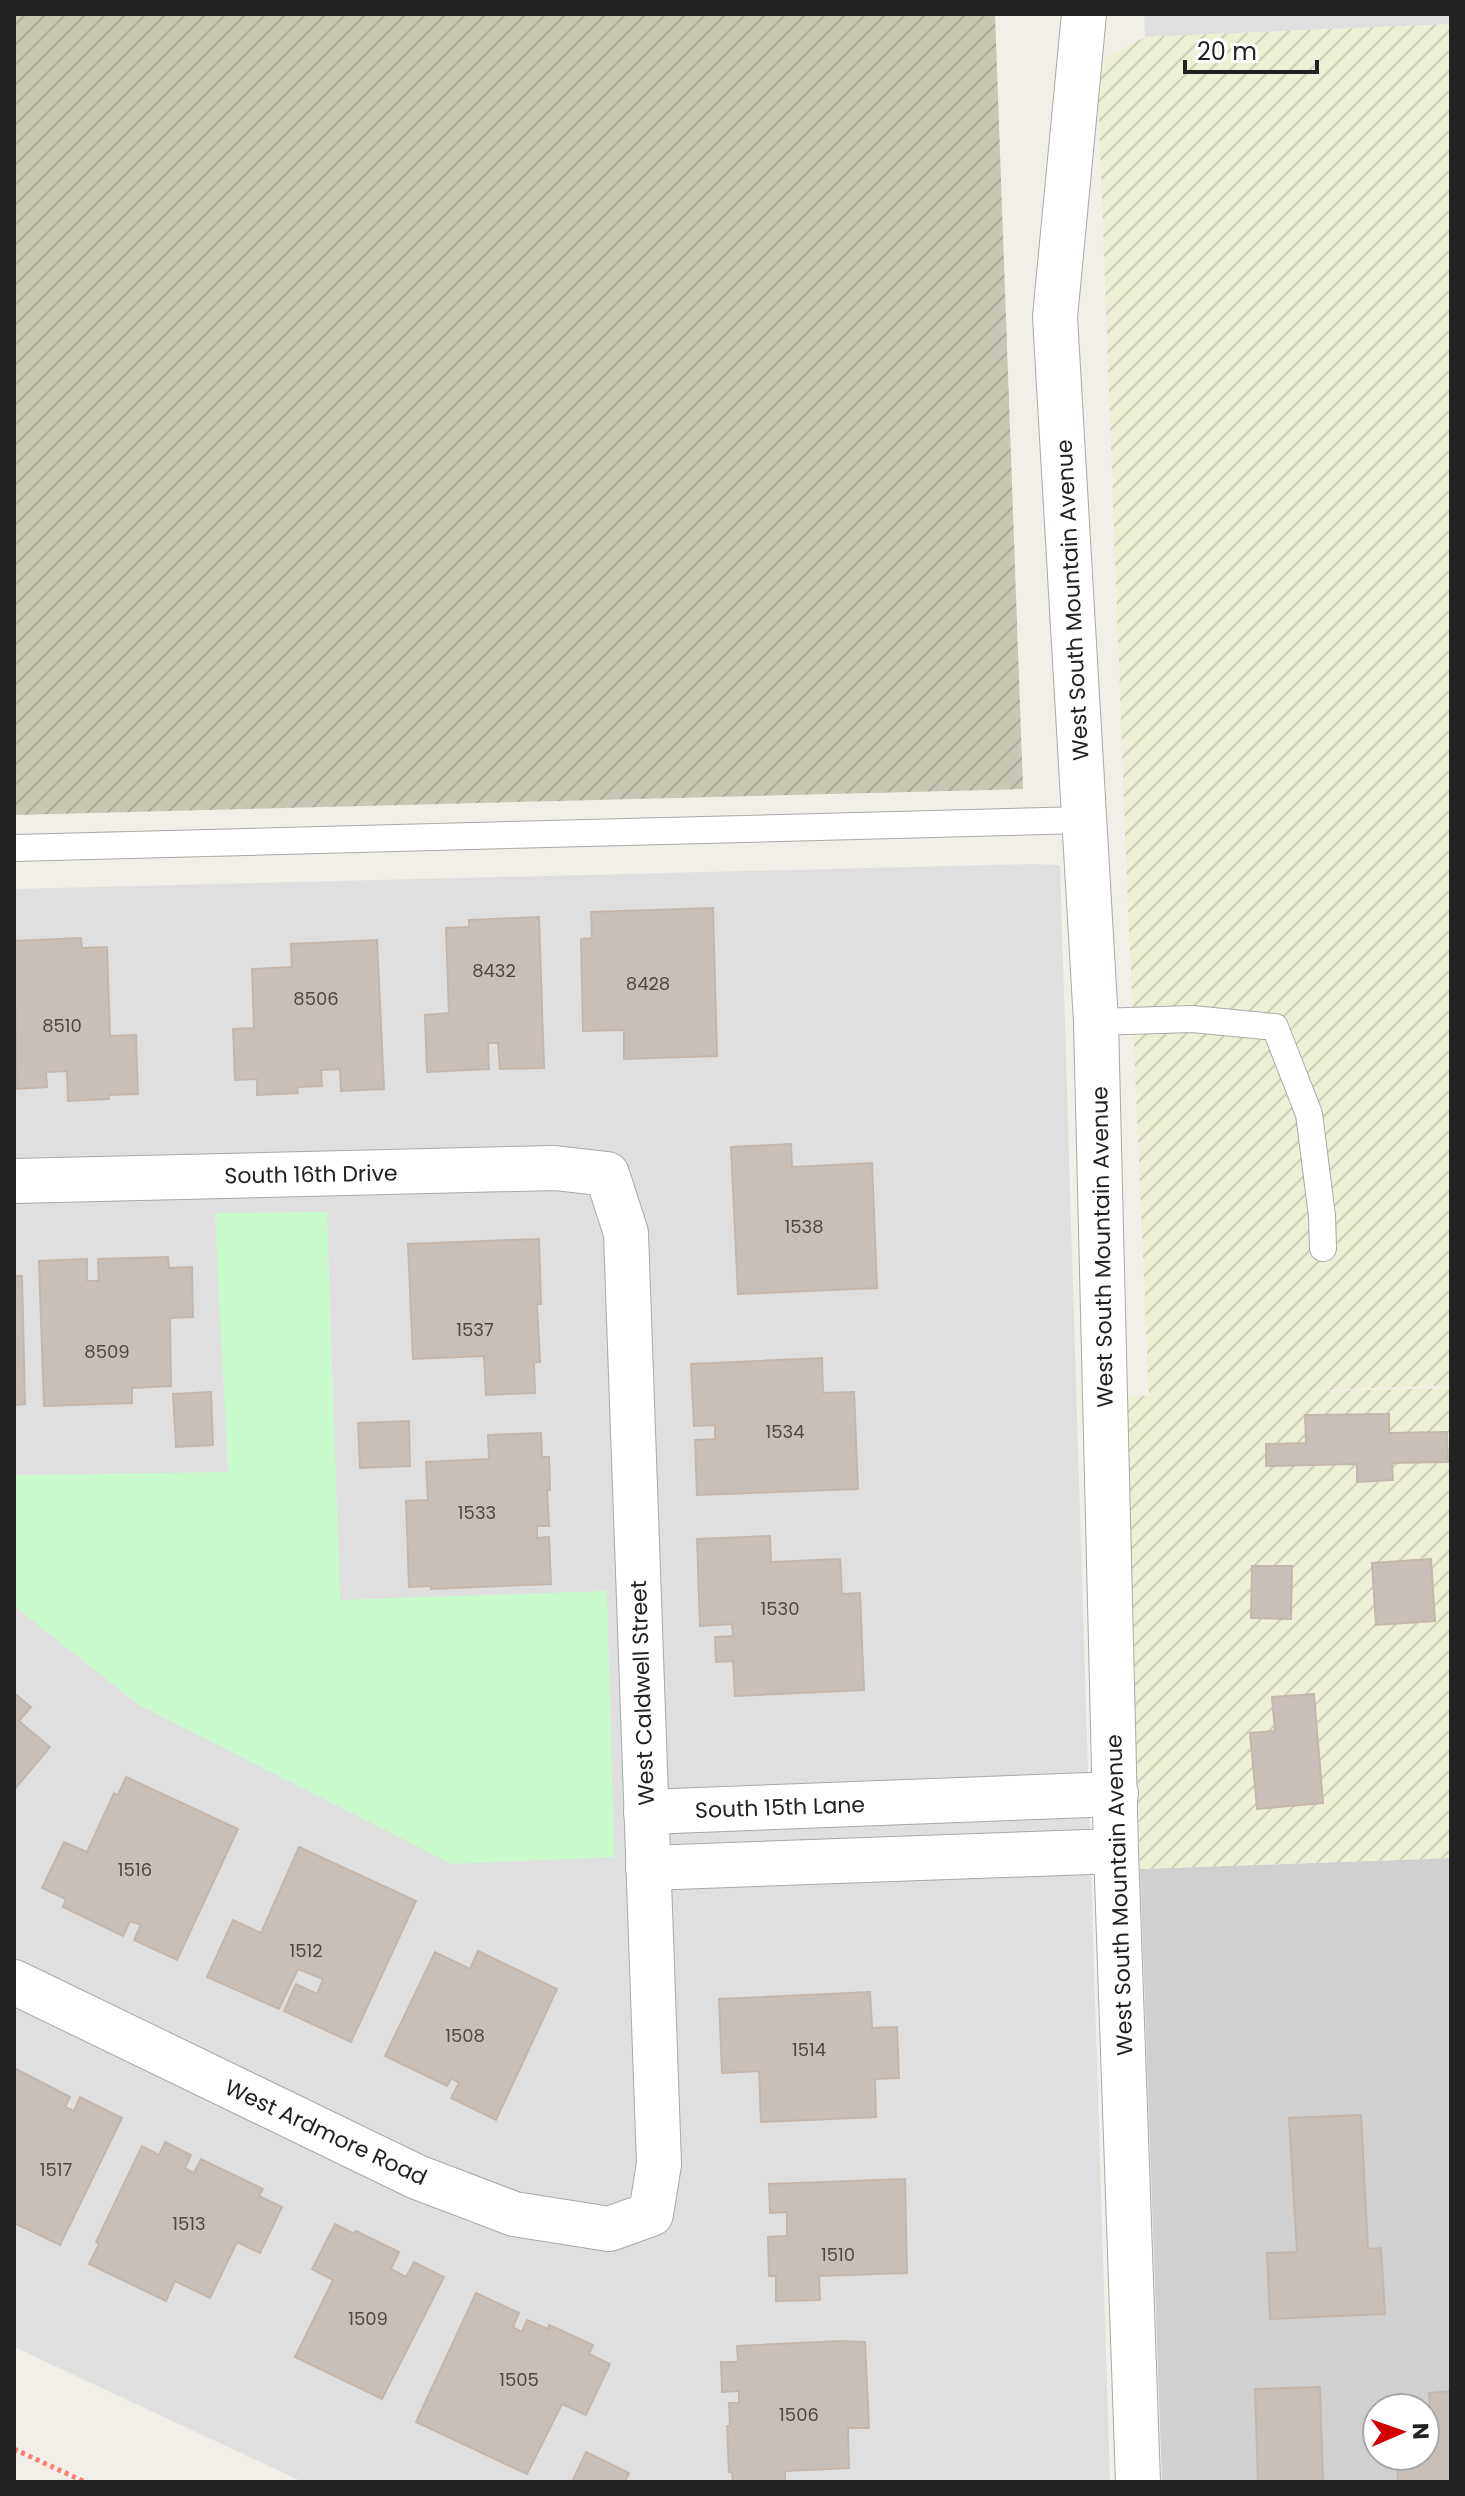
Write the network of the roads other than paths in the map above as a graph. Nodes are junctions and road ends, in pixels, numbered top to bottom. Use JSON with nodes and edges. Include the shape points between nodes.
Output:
{"nodes":[{"id":1,"x":1084,"y":14,"type":"edge"},
{"id":2,"x":1085,"y":820,"type":"junction"},
{"id":3,"x":14,"y":848,"type":"edge"},
{"id":4,"x":1096,"y":1022,"type":"junction"},
{"id":5,"x":607,"y":1174,"type":"joint"},
{"id":6,"x":14,"y":1181,"type":"edge"},
{"id":7,"x":1323,"y":1248,"type":"dead end"},
{"id":8,"x":1116,"y":1794,"type":"junction"},
{"id":9,"x":914,"y":1802,"type":"junction"},
{"id":10,"x":646,"y":1812,"type":"junction"},
{"id":11,"x":1116,"y":1851,"type":"junction"},
{"id":12,"x":916,"y":1858,"type":"junction"},
{"id":13,"x":648,"y":1868,"type":"junction"},
{"id":14,"x":14,"y":1982,"type":"edge"},
{"id":15,"x":651,"y":2214,"type":"joint"},
{"id":16,"x":1138,"y":2482,"type":"edge"}],
"edges":[{"from":1,"to":2,"type":"street","name":"West South Mountain Avenue","via":[[1055,317]]},
{"from":2,"to":3,"type":"lane"},
{"from":2,"to":4,"type":"street","name":"West South Mountain Avenue"},
{"from":4,"to":7,"type":"lane","via":[[1192,1019],[1275,1027],[1309,1114]]},
{"from":4,"to":8,"type":"street","name":"West South Mountain Avenue"},
{"from":5,"to":6,"type":"street","name":"South 16th Drive","via":[[555,1168]]},
{"from":5,"to":10,"type":"street","name":"West Caldwell Street","via":[[626,1233]]},
{"from":8,"to":9,"type":"street","name":"South 15th Lane"},
{"from":8,"to":11,"type":"street","name":"West South Mountain Avenue"},
{"from":9,"to":10,"type":"street","name":"South 15th Lane"},
{"from":9,"to":12,"type":"street"},
{"from":10,"to":13,"type":"street","name":"West Caldwell Street"},
{"from":11,"to":12,"type":"street"},
{"from":11,"to":16,"type":"street","name":"West South Mountain Avenue"},
{"from":12,"to":13,"type":"street"},
{"from":13,"to":15,"type":"street","name":"West Caldwell Street","via":[[659,2164]]},
{"from":14,"to":15,"type":"street","name":"West Ardmore Road","via":[[417,2177],[514,2214],[609,2229]]}]}
